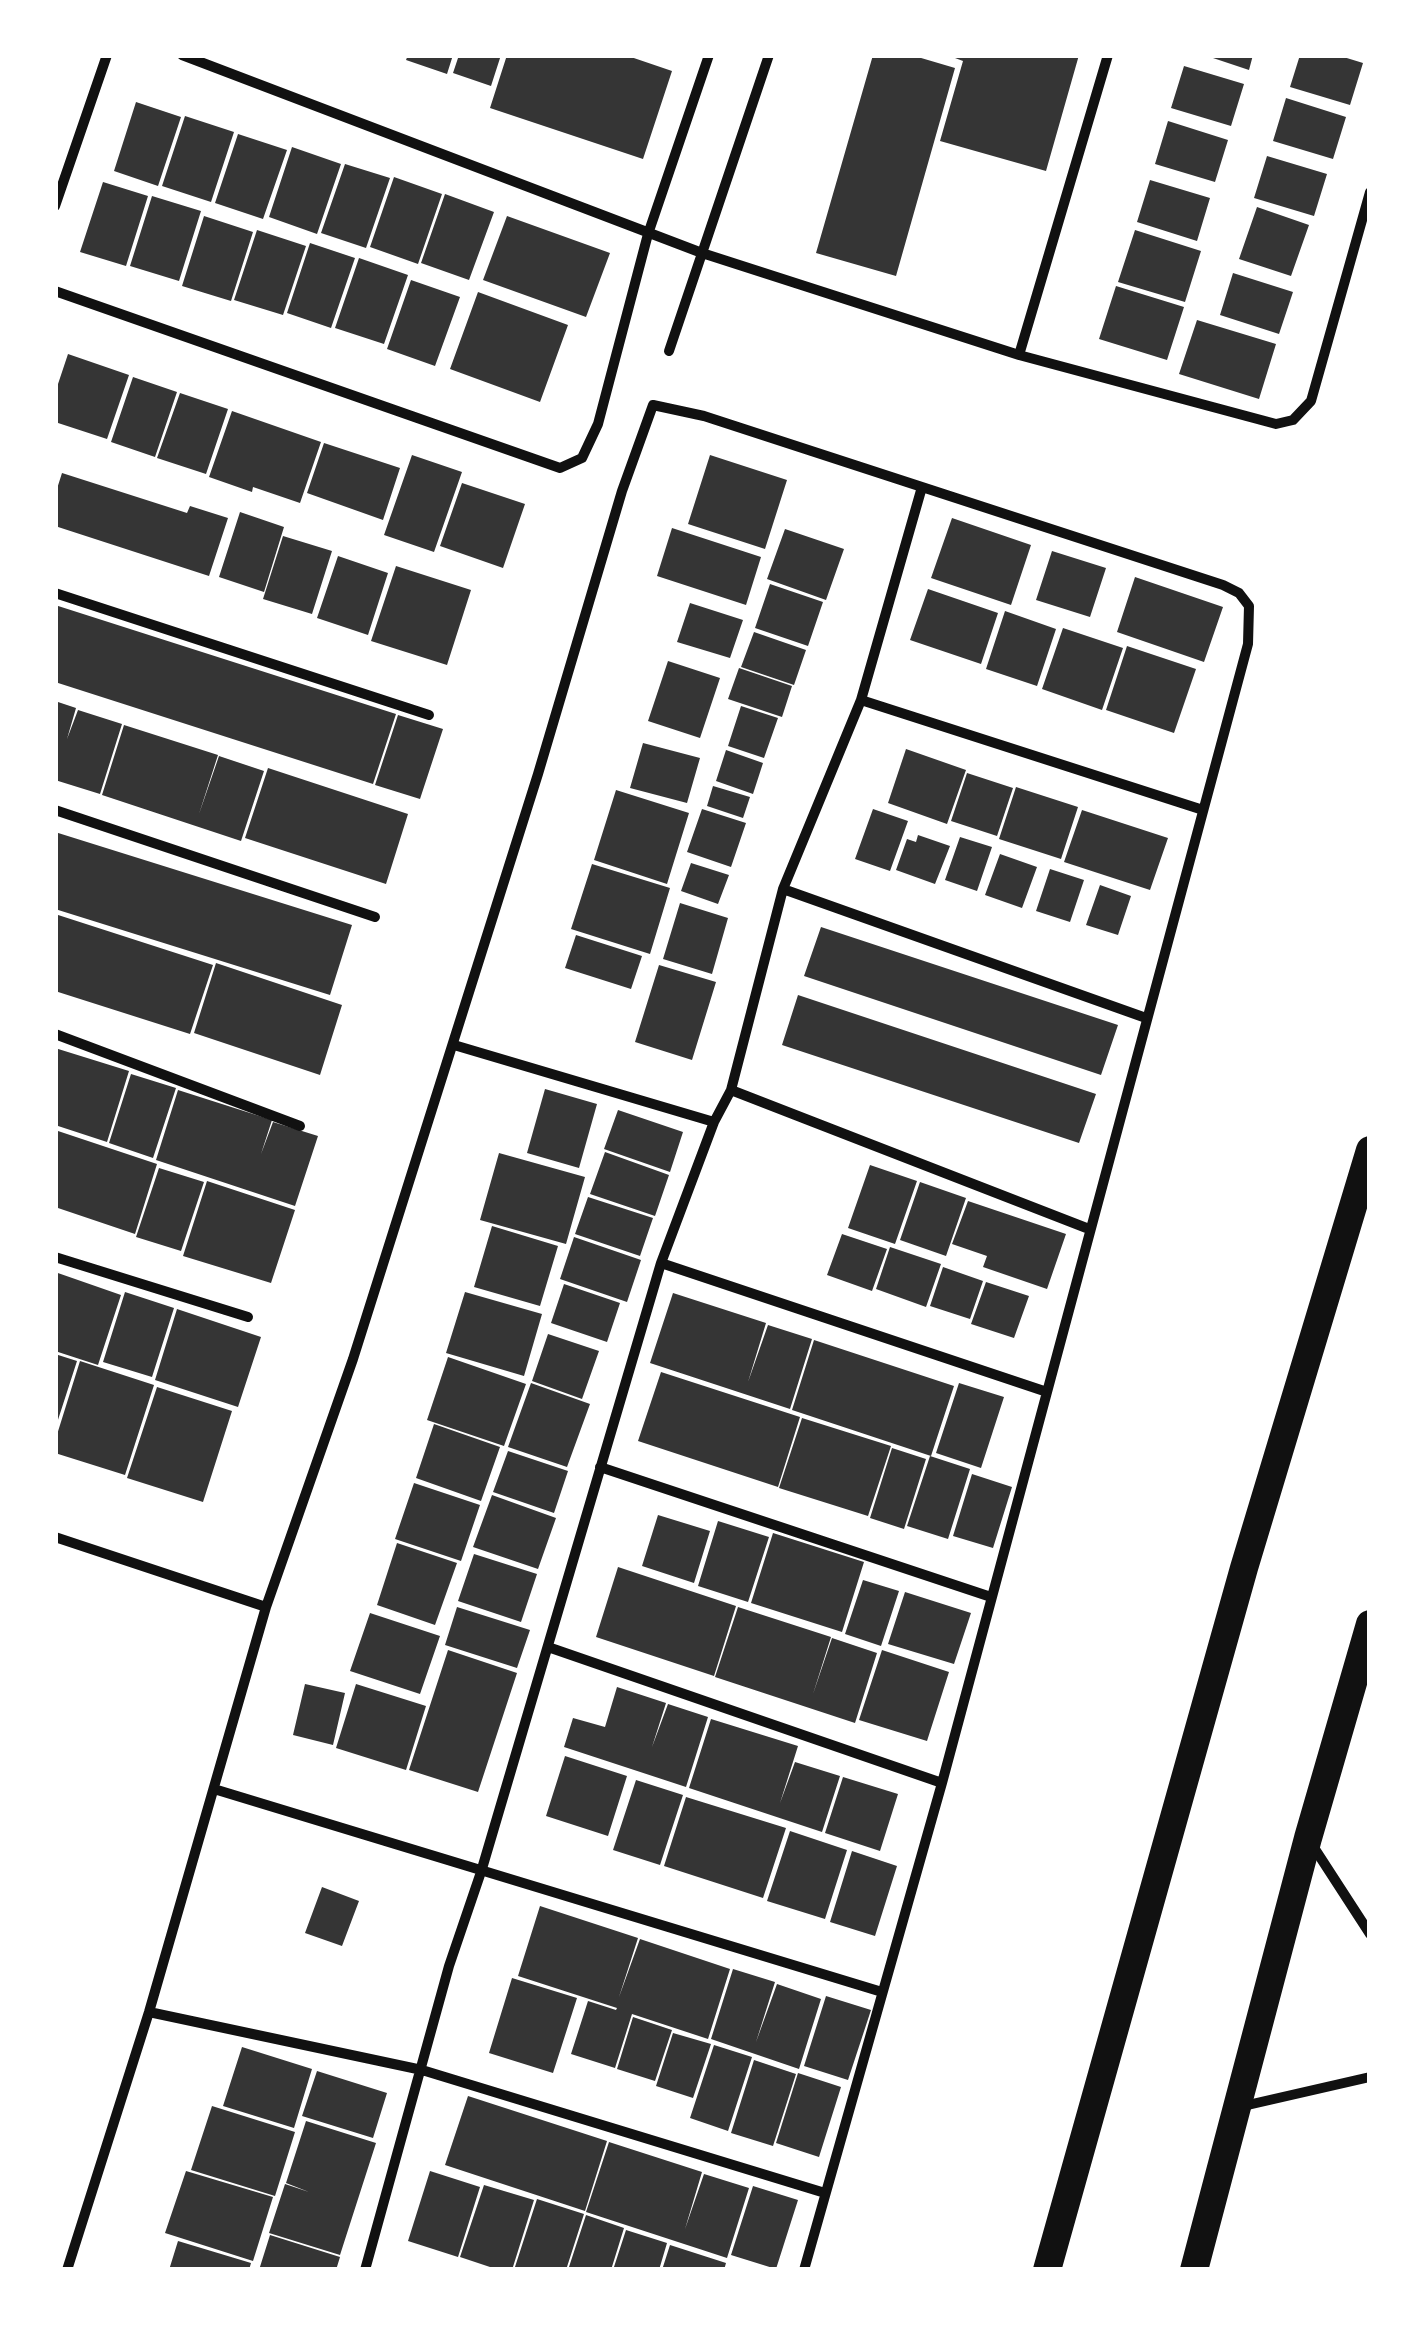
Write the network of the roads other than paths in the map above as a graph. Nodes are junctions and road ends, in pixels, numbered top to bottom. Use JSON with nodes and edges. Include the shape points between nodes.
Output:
{"nodes":[{"id":1,"x":106,"y":55,"type":"edge"},
{"id":2,"x":182,"y":55,"type":"edge"},
{"id":3,"x":710,"y":55,"type":"edge"},
{"id":4,"x":769,"y":55,"type":"edge"},
{"id":5,"x":1108,"y":55,"type":"edge"},
{"id":6,"x":1370,"y":192,"type":"edge"},
{"id":7,"x":55,"y":206,"type":"edge"},
{"id":8,"x":648,"y":234,"type":"junction"},
{"id":9,"x":702,"y":253,"type":"junction"},
{"id":10,"x":55,"y":291,"type":"edge"},
{"id":11,"x":669,"y":351,"type":"dead end"},
{"id":12,"x":1019,"y":355,"type":"junction"},
{"id":13,"x":922,"y":487,"type":"junction"},
{"id":14,"x":55,"y":592,"type":"edge"},
{"id":15,"x":861,"y":700,"type":"junction"},
{"id":16,"x":429,"y":716,"type":"dead end"},
{"id":17,"x":55,"y":810,"type":"edge"},
{"id":18,"x":1203,"y":810,"type":"junction"},
{"id":19,"x":782,"y":889,"type":"junction"},
{"id":20,"x":375,"y":918,"type":"dead end"},
{"id":21,"x":1146,"y":1018,"type":"junction"},
{"id":22,"x":55,"y":1034,"type":"edge"},
{"id":23,"x":454,"y":1045,"type":"junction"},
{"id":24,"x":732,"y":1090,"type":"junction"},
{"id":25,"x":714,"y":1122,"type":"junction"},
{"id":26,"x":300,"y":1126,"type":"dead end"},
{"id":27,"x":1370,"y":1150,"type":"edge"},
{"id":28,"x":1089,"y":1229,"type":"junction"},
{"id":29,"x":55,"y":1257,"type":"edge"},
{"id":30,"x":661,"y":1263,"type":"junction"},
{"id":31,"x":248,"y":1316,"type":"dead end"},
{"id":32,"x":1046,"y":1392,"type":"junction"},
{"id":33,"x":600,"y":1467,"type":"junction"},
{"id":34,"x":55,"y":1537,"type":"edge"},
{"id":35,"x":991,"y":1597,"type":"junction"},
{"id":36,"x":266,"y":1607,"type":"junction"},
{"id":37,"x":1370,"y":1624,"type":"edge"},
{"id":38,"x":548,"y":1647,"type":"junction"},
{"id":39,"x":942,"y":1784,"type":"junction"},
{"id":40,"x":214,"y":1789,"type":"junction"},
{"id":41,"x":1308,"y":1838,"type":"junction"},
{"id":42,"x":480,"y":1872,"type":"junction"},
{"id":43,"x":1370,"y":1934,"type":"edge"},
{"id":44,"x":882,"y":1992,"type":"junction"},
{"id":45,"x":148,"y":2012,"type":"junction"},
{"id":46,"x":422,"y":2070,"type":"junction"},
{"id":47,"x":1370,"y":2077,"type":"edge"},
{"id":48,"x":1239,"y":2107,"type":"junction"},
{"id":49,"x":825,"y":2194,"type":"junction"},
{"id":50,"x":366,"y":2268,"type":"edge"},
{"id":51,"x":67,"y":2270,"type":"edge"},
{"id":52,"x":382,"y":2270,"type":"edge"},
{"id":53,"x":804,"y":2270,"type":"edge"},
{"id":54,"x":1047,"y":2270,"type":"edge"},
{"id":55,"x":1194,"y":2270,"type":"edge"}],
"edges":[{"from":1,"to":7,"type":"street"},
{"from":2,"to":8,"type":"street"},
{"from":3,"to":8,"type":"street"},
{"from":4,"to":9,"type":"street"},
{"from":5,"to":12,"type":"street"},
{"from":6,"to":12,"type":"street","via":[[1310,402],[1293,420],[1276,424]]},
{"from":8,"to":9,"type":"street"},
{"from":8,"to":10,"type":"street","via":[[598,424],[582,458],[560,468]]},
{"from":9,"to":11,"type":"street"},
{"from":9,"to":12,"type":"street"},
{"from":13,"to":15,"type":"street"},
{"from":13,"to":18,"type":"street","via":[[1239,593],[1249,606],[1248,644]]},
{"from":13,"to":23,"type":"street","via":[[652,405]]},
{"from":14,"to":16,"type":"street"},
{"from":15,"to":18,"type":"street"},
{"from":15,"to":19,"type":"street"},
{"from":17,"to":20,"type":"street"},
{"from":18,"to":21,"type":"street"},
{"from":19,"to":21,"type":"street"},
{"from":19,"to":24,"type":"street"},
{"from":21,"to":28,"type":"street"},
{"from":22,"to":26,"type":"street"},
{"from":23,"to":25,"type":"street"},
{"from":23,"to":36,"type":"street"},
{"from":24,"to":25,"type":"street"},
{"from":24,"to":28,"type":"street"},
{"from":25,"to":30,"type":"street"},
{"from":27,"to":54,"type":"highway","via":[[1244,1568]]},
{"from":28,"to":32,"type":"street"},
{"from":29,"to":31,"type":"street"},
{"from":30,"to":32,"type":"street"},
{"from":30,"to":33,"type":"street"},
{"from":32,"to":35,"type":"street"},
{"from":33,"to":35,"type":"street"},
{"from":33,"to":38,"type":"street"},
{"from":34,"to":36,"type":"street"},
{"from":35,"to":39,"type":"street"},
{"from":36,"to":40,"type":"street"},
{"from":37,"to":41,"type":"highway"},
{"from":38,"to":39,"type":"street"},
{"from":38,"to":42,"type":"street"},
{"from":39,"to":44,"type":"street"},
{"from":40,"to":42,"type":"street"},
{"from":40,"to":45,"type":"street"},
{"from":41,"to":43,"type":"street"},
{"from":41,"to":48,"type":"highway"},
{"from":42,"to":44,"type":"street"},
{"from":42,"to":46,"type":"street"},
{"from":44,"to":49,"type":"street"},
{"from":45,"to":46,"type":"street"},
{"from":45,"to":51,"type":"street"},
{"from":46,"to":49,"type":"street"},
{"from":46,"to":50,"type":"street"},
{"from":47,"to":48,"type":"street"},
{"from":48,"to":55,"type":"highway"},
{"from":49,"to":53,"type":"street"},
{"from":50,"to":52,"type":"street"}]}
